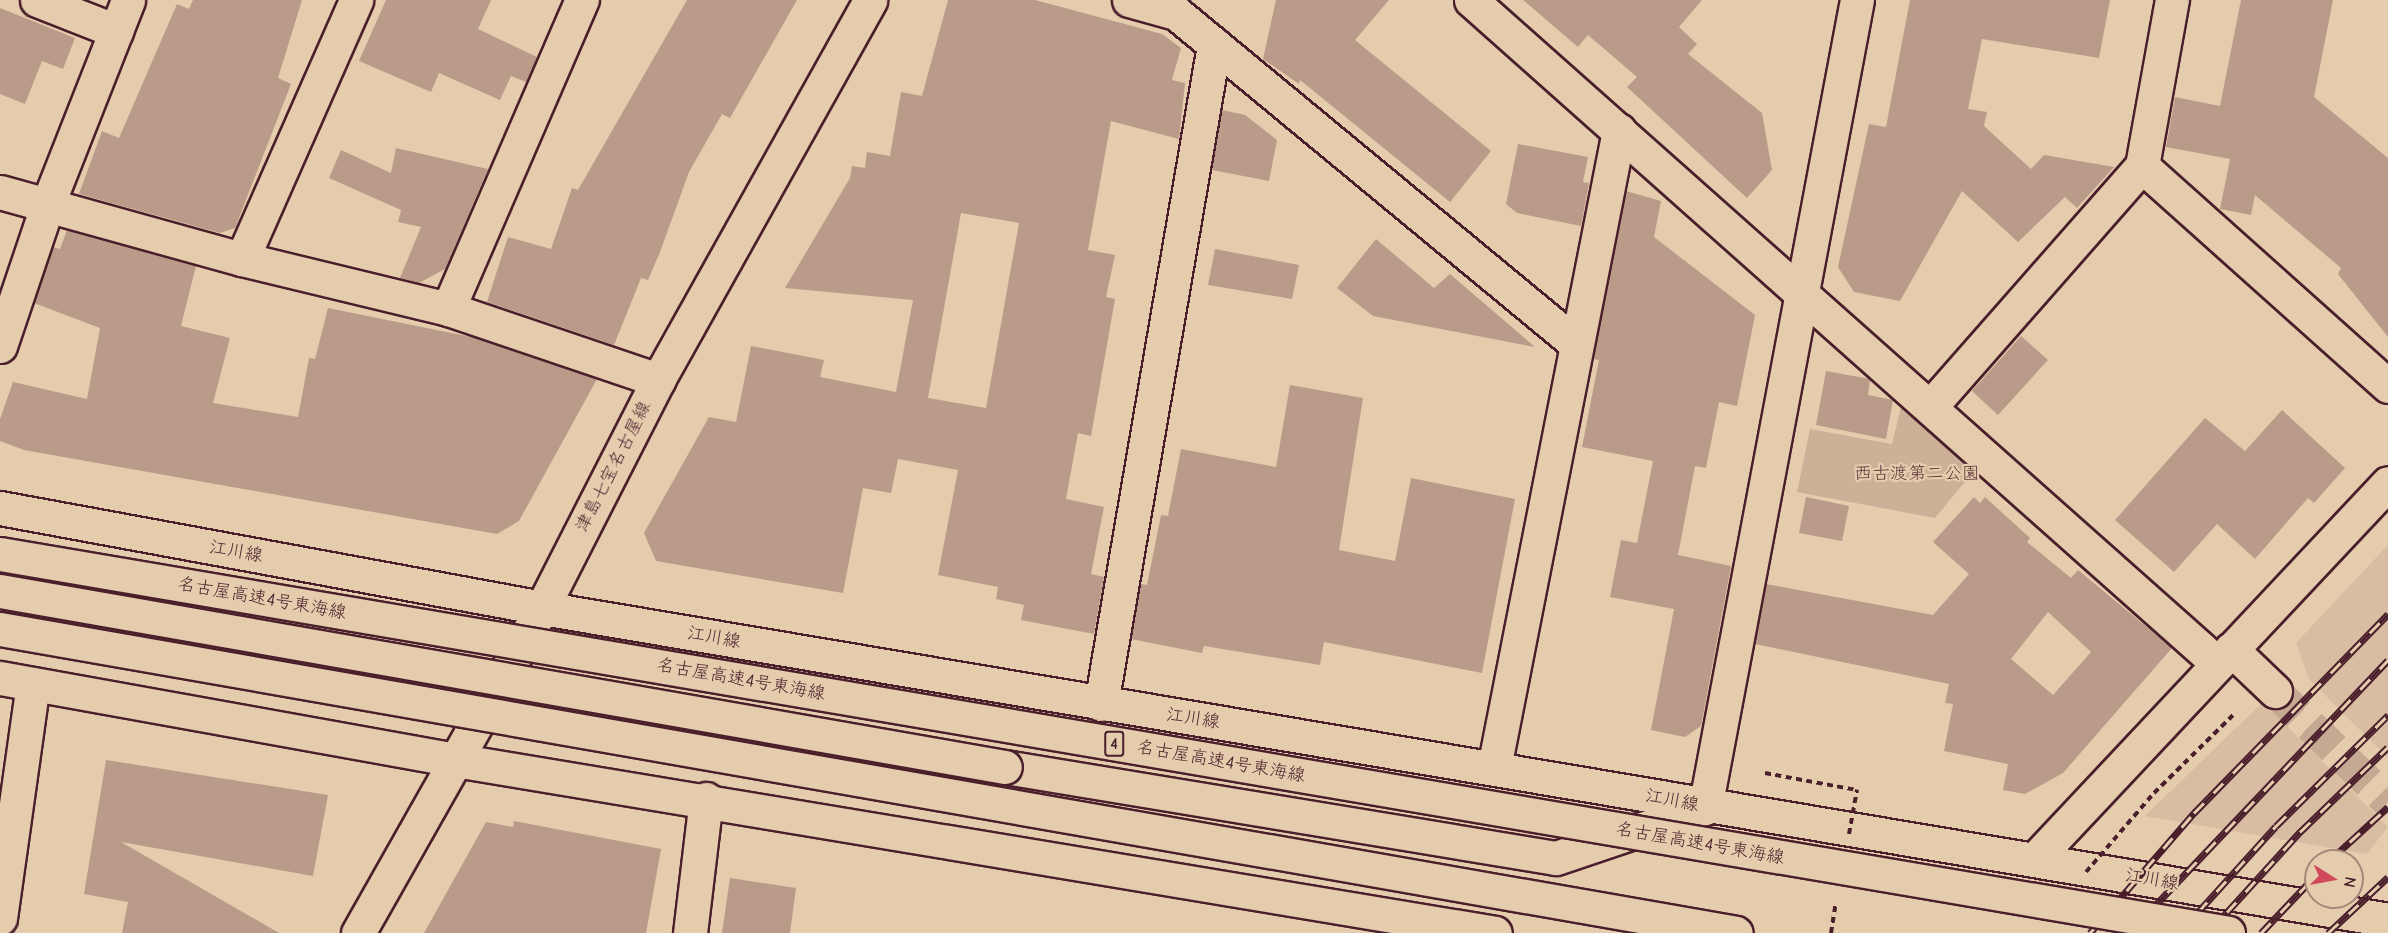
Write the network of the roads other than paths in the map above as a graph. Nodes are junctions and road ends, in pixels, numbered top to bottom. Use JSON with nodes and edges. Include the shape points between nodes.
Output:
{"nodes":[{"id":1,"x":37,"y":0,"type":"edge"},
{"id":2,"x":128,"y":0,"type":"edge"},
{"id":3,"x":356,"y":0,"type":"edge"},
{"id":4,"x":582,"y":0,"type":"edge"},
{"id":5,"x":870,"y":0,"type":"edge"},
{"id":6,"x":1129,"y":0,"type":"edge"},
{"id":7,"x":1470,"y":0,"type":"edge"},
{"id":8,"x":1857,"y":0,"type":"edge"},
{"id":9,"x":2172,"y":0,"type":"edge"},
{"id":10,"x":116,"y":31,"type":"junction"},
{"id":11,"x":1214,"y":45,"type":"junction"},
{"id":12,"x":1618,"y":130,"type":"junction"},
{"id":13,"x":2142,"y":166,"type":"junction"},
{"id":14,"x":0,"y":192,"type":"edge"},
{"id":15,"x":47,"y":206,"type":"junction"},
{"id":16,"x":242,"y":259,"type":"junction"},
{"id":17,"x":1804,"y":296,"type":"junction"},
{"id":18,"x":448,"y":309,"type":"junction"},
{"id":19,"x":1574,"y":342,"type":"junction"},
{"id":20,"x":0,"y":346,"type":"edge"},
{"id":21,"x":658,"y":380,"type":"junction"},
{"id":22,"x":2388,"y":386,"type":"edge"},
{"id":23,"x":1930,"y":407,"type":"junction"},
{"id":24,"x":2388,"y":483,"type":"edge"},
{"id":25,"x":0,"y":508,"type":"edge"},
{"id":26,"x":0,"y":554,"type":"edge"},
{"id":27,"x":0,"y":591,"type":"edge"},
{"id":28,"x":542,"y":608,"type":"junction"},
{"id":29,"x":0,"y":629,"type":"edge"},
{"id":30,"x":2224,"y":656,"type":"junction"},
{"id":31,"x":0,"y":678,"type":"edge"},
{"id":32,"x":33,"y":684,"type":"junction"},
{"id":33,"x":2275,"y":691,"type":"tunnel mouth"},
{"id":34,"x":1101,"y":704,"type":"junction"},
{"id":35,"x":455,"y":760,"type":"junction"},
{"id":36,"x":1494,"y":768,"type":"junction"},
{"id":37,"x":706,"y":799,"type":"junction"},
{"id":38,"x":1705,"y":808,"type":"junction"},
{"id":39,"x":2034,"y":860,"type":"junction"},
{"id":40,"x":0,"y":918,"type":"edge"},
{"id":41,"x":2388,"y":920,"type":"edge"},
{"id":42,"x":365,"y":930,"type":"edge"},
{"id":43,"x":690,"y":933,"type":"edge"},
{"id":44,"x":1495,"y":933,"type":"edge"},
{"id":45,"x":1736,"y":933,"type":"edge"},
{"id":46,"x":2228,"y":933,"type":"edge"}],
"edges":[{"from":1,"to":10,"type":"main road"},
{"from":2,"to":10,"type":"main road"},
{"from":3,"to":16,"type":"main road"},
{"from":4,"to":18,"type":"main road"},
{"from":5,"to":21,"type":"main road","name":"津島七宝名古屋線"},
{"from":6,"to":11,"type":"main road","via":[[1176,13]]},
{"from":7,"to":12,"type":"main road"},
{"from":8,"to":17,"type":"main road"},
{"from":9,"to":13,"type":"main road"},
{"from":10,"to":15,"type":"main road"},
{"from":11,"to":19,"type":"main road"},
{"from":11,"to":34,"type":"main road"},
{"from":12,"to":17,"type":"main road"},
{"from":12,"to":19,"type":"main road"},
{"from":13,"to":22,"type":"main road"},
{"from":13,"to":23,"type":"main road"},
{"from":14,"to":15,"type":"main road"},
{"from":15,"to":16,"type":"main road"},
{"from":15,"to":20,"type":"main road"},
{"from":16,"to":18,"type":"main road"},
{"from":17,"to":23,"type":"main road"},
{"from":17,"to":38,"type":"main road"},
{"from":18,"to":21,"type":"main road"},
{"from":19,"to":36,"type":"main road"},
{"from":21,"to":28,"type":"main road","name":"津島七宝名古屋線"},
{"from":23,"to":30,"type":"main road"},
{"from":24,"to":30,"type":"main road"},
{"from":25,"to":28,"type":"main road","name":"江川線"},
{"from":26,"to":46,"type":"main road","name":"名古屋高速4号東海線","number":"4","bridge":true},
{"from":27,"to":38,"type":"main road","bridge":true,"via":[[1005,767],[1556,858]]},
{"from":28,"to":34,"type":"main road","name":"江川線"},
{"from":28,"to":35,"type":"main road","name":"津島七宝名古屋線"},
{"from":29,"to":45,"type":"main road","bridge":true},
{"from":30,"to":33,"type":"main road"},
{"from":30,"to":39,"type":"main road"},
{"from":31,"to":32,"type":"main road"},
{"from":32,"to":35,"type":"main road"},
{"from":32,"to":40,"type":"main road"},
{"from":34,"to":36,"type":"main road","name":"江川線"},
{"from":35,"to":37,"type":"main road"},
{"from":35,"to":42,"type":"main road","name":"津島七宝名古屋線"},
{"from":36,"to":38,"type":"main road","name":"江川線"},
{"from":37,"to":43,"type":"main road"},
{"from":37,"to":44,"type":"main road"},
{"from":38,"to":39,"type":"main road","name":"江川線"},
{"from":39,"to":41,"type":"main road","name":"江川線"}]}
